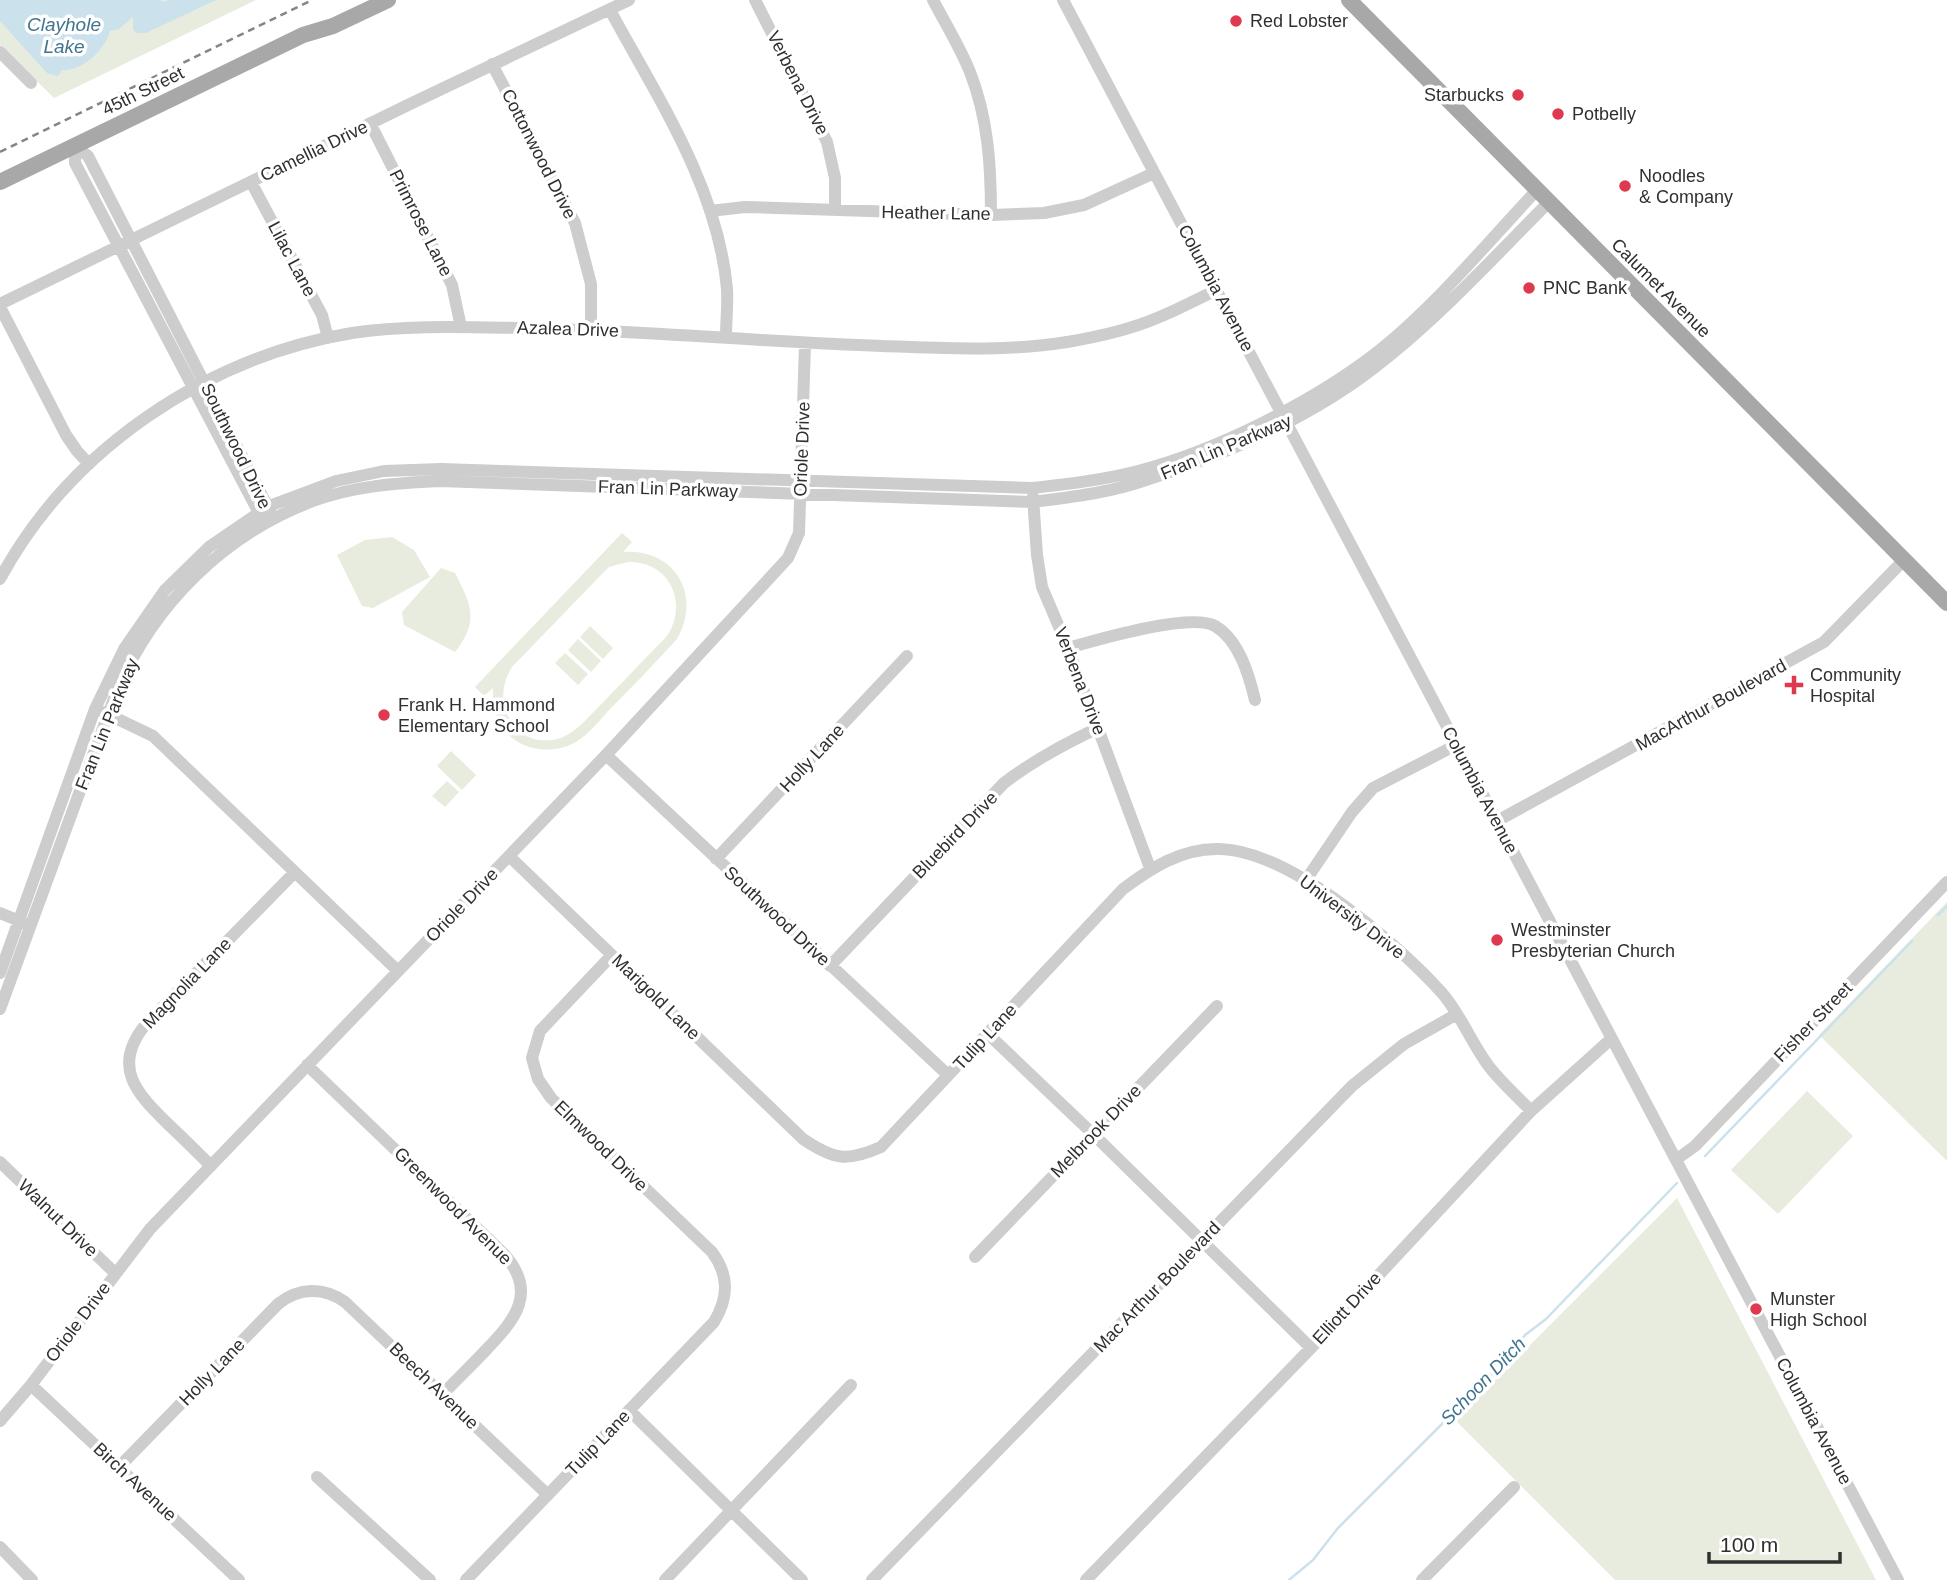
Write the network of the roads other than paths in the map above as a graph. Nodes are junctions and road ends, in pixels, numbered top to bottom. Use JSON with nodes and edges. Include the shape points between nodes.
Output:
{"nodes":[{"id":1,"x":363,"y":0,"type":"edge"},
{"id":2,"x":388,"y":0,"type":"edge"},
{"id":3,"x":629,"y":0,"type":"edge"},
{"id":4,"x":755,"y":0,"type":"edge"},
{"id":5,"x":933,"y":0,"type":"edge"},
{"id":6,"x":1063,"y":0,"type":"edge"},
{"id":7,"x":1349,"y":0,"type":"edge"},
{"id":8,"x":610,"y":10,"type":"junction"},
{"id":9,"x":303,"y":35,"type":"junction"},
{"id":10,"x":0,"y":52,"type":"edge"},
{"id":11,"x":492,"y":64,"type":"junction"},
{"id":12,"x":32,"y":83,"type":"dead end"},
{"id":13,"x":370,"y":123,"type":"junction"},
{"id":14,"x":75,"y":146,"type":"junction"},
{"id":15,"x":1154,"y":173,"type":"junction"},
{"id":16,"x":0,"y":182,"type":"edge"},
{"id":17,"x":251,"y":182,"type":"junction"},
{"id":18,"x":1543,"y":196,"type":"junction"},
{"id":19,"x":710,"y":211,"type":"junction"},
{"id":20,"x":835,"y":211,"type":"junction"},
{"id":21,"x":990,"y":215,"type":"junction"},
{"id":22,"x":125,"y":243,"type":"junction"},
{"id":23,"x":1217,"y":290,"type":"junction"},
{"id":24,"x":0,"y":305,"type":"edge"},
{"id":25,"x":461,"y":327,"type":"junction"},
{"id":26,"x":591,"y":329,"type":"junction"},
{"id":27,"x":726,"y":337,"type":"junction"},
{"id":28,"x":328,"y":338,"type":"junction"},
{"id":29,"x":805,"y":344,"type":"junction"},
{"id":30,"x":200,"y":386,"type":"junction"},
{"id":31,"x":1285,"y":417,"type":"junction"},
{"id":32,"x":89,"y":464,"type":"junction"},
{"id":33,"x":802,"y":487,"type":"junction"},
{"id":34,"x":1032,"y":488,"type":"junction"},
{"id":35,"x":1033,"y":502,"type":"junction"},
{"id":36,"x":264,"y":509,"type":"junction"},
{"id":37,"x":272,"y":522,"type":"junction"},
{"id":38,"x":1904,"y":560,"type":"junction"},
{"id":39,"x":4,"y":563,"type":"edge"},
{"id":40,"x":0,"y":579,"type":"edge"},
{"id":41,"x":1947,"y":603,"type":"edge"},
{"id":42,"x":1068,"y":648,"type":"junction"},
{"id":43,"x":907,"y":656,"type":"dead end"},
{"id":44,"x":1255,"y":700,"type":"dead end"},
{"id":45,"x":95,"y":709,"type":"junction"},
{"id":46,"x":108,"y":714,"type":"junction"},
{"id":47,"x":1098,"y":728,"type":"junction"},
{"id":48,"x":1456,"y":745,"type":"junction"},
{"id":49,"x":606,"y":755,"type":"junction"},
{"id":50,"x":1497,"y":821,"type":"junction"},
{"id":51,"x":509,"y":856,"type":"junction"},
{"id":52,"x":716,"y":859,"type":"junction"},
{"id":53,"x":1150,"y":868,"type":"junction"},
{"id":54,"x":295,"y":873,"type":"junction"},
{"id":55,"x":1306,"y":880,"type":"junction"},
{"id":56,"x":1947,"y":882,"type":"edge"},
{"id":57,"x":0,"y":913,"type":"edge"},
{"id":58,"x":25,"y":923,"type":"junction"},
{"id":59,"x":612,"y":955,"type":"junction"},
{"id":60,"x":830,"y":966,"type":"junction"},
{"id":61,"x":398,"y":971,"type":"junction"},
{"id":62,"x":0,"y":973,"type":"edge"},
{"id":63,"x":1217,"y":1006,"type":"dead end"},
{"id":64,"x":0,"y":1009,"type":"edge"},
{"id":65,"x":1457,"y":1014,"type":"junction"},
{"id":66,"x":988,"y":1034,"type":"junction"},
{"id":67,"x":1611,"y":1039,"type":"junction"},
{"id":68,"x":307,"y":1065,"type":"junction"},
{"id":69,"x":948,"y":1075,"type":"junction"},
{"id":70,"x":1531,"y":1111,"type":"junction"},
{"id":71,"x":1093,"y":1134,"type":"junction"},
{"id":72,"x":803,"y":1139,"type":"joint"},
{"id":73,"x":1677,"y":1159,"type":"junction"},
{"id":74,"x":0,"y":1162,"type":"edge"},
{"id":75,"x":211,"y":1166,"type":"junction"},
{"id":76,"x":1202,"y":1240,"type":"junction"},
{"id":77,"x":975,"y":1257,"type":"dead end"},
{"id":78,"x":115,"y":1273,"type":"junction"},
{"id":79,"x":313,"y":1291,"type":"joint"},
{"id":80,"x":724,"y":1301,"type":"joint"},
{"id":81,"x":1311,"y":1348,"type":"junction"},
{"id":82,"x":31,"y":1385,"type":"junction"},
{"id":83,"x":851,"y":1385,"type":"dead end"},
{"id":84,"x":442,"y":1395,"type":"junction"},
{"id":85,"x":629,"y":1410,"type":"junction"},
{"id":86,"x":0,"y":1421,"type":"edge"},
{"id":87,"x":119,"y":1467,"type":"junction"},
{"id":88,"x":317,"y":1477,"type":"dead end"},
{"id":89,"x":1514,"y":1487,"type":"dead end"},
{"id":90,"x":548,"y":1495,"type":"junction"},
{"id":91,"x":732,"y":1511,"type":"junction"},
{"id":92,"x":0,"y":1547,"type":"edge"},
{"id":93,"x":32,"y":1580,"type":"edge"},
{"id":94,"x":239,"y":1580,"type":"edge"},
{"id":95,"x":430,"y":1580,"type":"edge"},
{"id":96,"x":466,"y":1580,"type":"edge"},
{"id":97,"x":665,"y":1580,"type":"edge"},
{"id":98,"x":802,"y":1580,"type":"edge"},
{"id":99,"x":872,"y":1580,"type":"edge"},
{"id":100,"x":1086,"y":1580,"type":"edge"},
{"id":101,"x":1422,"y":1580,"type":"edge"},
{"id":102,"x":1898,"y":1580,"type":"edge"}],
"edges":[{"from":1,"to":9,"type":"main road","name":"45th Street"},
{"from":2,"to":9,"type":"main road","name":"45th Street"},
{"from":3,"to":8,"type":"street","name":"Camellia Drive"},
{"from":4,"to":20,"type":"street","name":"Verbena Drive","via":[[827,142],[835,178]]},
{"from":5,"to":21,"type":"street","via":[[969,70],[983,113],[991,164]]},
{"from":6,"to":15,"type":"street","name":"Columbia Avenue"},
{"from":7,"to":18,"type":"main road","name":"Calumet Avenue"},
{"from":8,"to":11,"type":"street","name":"Camellia Drive"},
{"from":8,"to":19,"type":"street","via":[[688,156]]},
{"from":9,"to":14,"type":"main road","name":"45th Street"},
{"from":10,"to":12,"type":"street"},
{"from":11,"to":13,"type":"street","name":"Camellia Drive"},
{"from":11,"to":26,"type":"street","name":"Cottonwood Drive","via":[[575,223],[591,284]]},
{"from":13,"to":17,"type":"street","name":"Camellia Drive"},
{"from":13,"to":25,"type":"street","name":"Primrose Lane","via":[[452,285]]},
{"from":14,"to":16,"type":"main road","name":"45th Street"},
{"from":14,"to":22,"type":"street","name":"Southwood Drive","via":[[75,163]]},
{"from":15,"to":21,"type":"street","name":"Heather Lane","via":[[1084,205],[1044,213]]},
{"from":15,"to":23,"type":"street","name":"Columbia Avenue"},
{"from":17,"to":22,"type":"street","name":"Camellia Drive"},
{"from":17,"to":28,"type":"street","name":"Lilac Lane","via":[[321,315]]},
{"from":18,"to":31,"type":"street","name":"Fran Lin Parkway","via":[[1380,349]]},
{"from":18,"to":38,"type":"main road","name":"Calumet Avenue"},
{"from":19,"to":20,"type":"street","name":"Heather Lane","via":[[736,207]]},
{"from":19,"to":27,"type":"street","via":[[727,290]]},
{"from":20,"to":21,"type":"street","name":"Heather Lane"},
{"from":22,"to":24,"type":"street","name":"Camellia Drive"},
{"from":22,"to":30,"type":"street","name":"Southwood Drive"},
{"from":23,"to":29,"type":"street","name":"Azalea Drive","via":[[1155,319],[1065,342],[994,350]]},
{"from":23,"to":31,"type":"street","name":"Columbia Avenue"},
{"from":24,"to":32,"type":"street","via":[[66,435]]},
{"from":25,"to":26,"type":"street","name":"Azalea Drive"},
{"from":25,"to":28,"type":"street","name":"Azalea Drive","via":[[377,330]]},
{"from":26,"to":27,"type":"street","name":"Azalea Drive"},
{"from":27,"to":29,"type":"street","name":"Azalea Drive"},
{"from":28,"to":30,"type":"street","name":"Azalea Drive","via":[[252,361]]},
{"from":29,"to":33,"type":"street","name":"Oriole Drive"},
{"from":30,"to":32,"type":"street","name":"Azalea Drive","via":[[136,423]]},
{"from":30,"to":36,"type":"street","name":"Southwood Drive"},
{"from":31,"to":34,"type":"street","name":"Fran Lin Parkway","via":[[1139,471]]},
{"from":31,"to":35,"type":"street","name":"Fran Lin Parkway","via":[[1213,455],[1142,482]]},
{"from":31,"to":48,"type":"street","name":"Columbia Avenue"},
{"from":32,"to":39,"type":"street","name":"Azalea Drive"},
{"from":33,"to":34,"type":"street","name":"Fran Lin Parkway"},
{"from":33,"to":35,"type":"street","name":"Fran Lin Parkway"},
{"from":33,"to":36,"type":"street","name":"Fran Lin Parkway","via":[[441,469],[384,471],[336,481]]},
{"from":33,"to":37,"type":"street","name":"Fran Lin Parkway","via":[[388,484],[314,501]]},
{"from":33,"to":49,"type":"street","name":"Oriole Drive","via":[[799,533],[788,558]]},
{"from":34,"to":35,"type":"street","name":"Verbena Drive"},
{"from":35,"to":42,"type":"street","name":"Verbena Drive","via":[[1042,587]]},
{"from":36,"to":37,"type":"street","name":"Southwood Drive"},
{"from":36,"to":45,"type":"street","name":"Fran Lin Parkway","via":[[192,562],[157,600],[124,649]]},
{"from":37,"to":46,"type":"street","name":"Fran Lin Parkway","via":[[216,557],[174,597],[134,654]]},
{"from":38,"to":41,"type":"main road","name":"Calumet Avenue"},
{"from":38,"to":50,"type":"street","name":"MacArthur Boulevard","via":[[1824,642]]},
{"from":39,"to":40,"type":"street","name":"Azalea Drive"},
{"from":42,"to":44,"type":"street","via":[[1198,621],[1214,625],[1227,636],[1250,678]]},
{"from":42,"to":47,"type":"street","name":"Verbena Drive"},
{"from":43,"to":52,"type":"street","name":"Holly Lane"},
{"from":45,"to":46,"type":"street"},
{"from":45,"to":58,"type":"street","name":"Fran Lin Parkway"},
{"from":46,"to":54,"type":"street","via":[[153,736]]},
{"from":46,"to":58,"type":"street","name":"Fran Lin Parkway"},
{"from":47,"to":53,"type":"street","name":"Verbena Drive"},
{"from":47,"to":60,"type":"street","name":"Bluebird Drive","via":[[1060,746],[1004,783]]},
{"from":48,"to":50,"type":"street","name":"Columbia Avenue"},
{"from":48,"to":55,"type":"street","via":[[1373,788]]},
{"from":49,"to":51,"type":"street","name":"Oriole Drive"},
{"from":49,"to":52,"type":"street","name":"Southwood Drive"},
{"from":50,"to":67,"type":"street","name":"Columbia Avenue"},
{"from":51,"to":59,"type":"street","name":"Marigold Lane"},
{"from":51,"to":61,"type":"street","name":"Oriole Drive"},
{"from":52,"to":60,"type":"street","name":"Southwood Drive"},
{"from":53,"to":55,"type":"street","name":"University Drive","via":[[1180,855],[1219,848],[1260,857]]},
{"from":53,"to":66,"type":"street","name":"Tulip Lane","via":[[1123,889]]},
{"from":54,"to":61,"type":"street"},
{"from":54,"to":75,"type":"street","name":"Magnolia Lane","via":[[146,1024],[130,1052],[133,1085]]},
{"from":55,"to":65,"type":"street","name":"University Drive","via":[[1397,948]]},
{"from":56,"to":73,"type":"street","name":"Fisher Street","via":[[1695,1146]]},
{"from":57,"to":58,"type":"street"},
{"from":58,"to":62,"type":"street","name":"Fran Lin Parkway"},
{"from":58,"to":64,"type":"street","name":"Fran Lin Parkway"},
{"from":59,"to":72,"type":"street","name":"Marigold Lane"},
{"from":59,"to":80,"type":"street","name":"Elmwood Drive","via":[[540,1031],[532,1058],[538,1079],[551,1098],[712,1252],[724,1275]]},
{"from":60,"to":69,"type":"street","name":"Southwood Drive"},
{"from":61,"to":68,"type":"street","name":"Oriole Drive"},
{"from":63,"to":71,"type":"street","name":"Melbrook Drive"},
{"from":65,"to":70,"type":"street","name":"University Drive","via":[[1491,1069]]},
{"from":65,"to":76,"type":"street","name":"Mac Arthur Boulevard","via":[[1404,1044],[1352,1086]]},
{"from":66,"to":69,"type":"street","name":"Tulip Lane"},
{"from":66,"to":71,"type":"street"},
{"from":67,"to":70,"type":"street","name":"Elliott Drive"},
{"from":67,"to":73,"type":"street","name":"Columbia Avenue"},
{"from":68,"to":75,"type":"street","name":"Oriole Drive"},
{"from":68,"to":84,"type":"street","name":"Greenwood Avenue","via":[[503,1253],[519,1275],[520,1300],[511,1324]]},
{"from":69,"to":72,"type":"street","name":"Tulip Lane","via":[[881,1147],[859,1157],[826,1154]]},
{"from":70,"to":81,"type":"street","name":"Elliott Drive"},
{"from":71,"to":76,"type":"street"},
{"from":71,"to":77,"type":"street","name":"Melbrook Drive"},
{"from":73,"to":102,"type":"street","name":"Columbia Avenue"},
{"from":74,"to":78,"type":"street","name":"Walnut Drive"},
{"from":75,"to":78,"type":"street","name":"Oriole Drive"},
{"from":76,"to":81,"type":"street"},
{"from":76,"to":99,"type":"street","name":"Mac Arthur Boulevard"},
{"from":78,"to":82,"type":"street","name":"Oriole Drive"},
{"from":79,"to":84,"type":"street","name":"Beech Avenue","via":[[345,1302]]},
{"from":79,"to":87,"type":"street","name":"Holly Lane","via":[[294,1294],[278,1304]]},
{"from":80,"to":85,"type":"street","name":"Tulip Lane","via":[[714,1322]]},
{"from":81,"to":100,"type":"street","name":"Elliott Drive"},
{"from":82,"to":86,"type":"street","name":"Oriole Drive"},
{"from":82,"to":87,"type":"street","name":"Birch Avenue"},
{"from":83,"to":91,"type":"street"},
{"from":84,"to":90,"type":"street","name":"Beech Avenue"},
{"from":85,"to":90,"type":"street","name":"Tulip Lane"},
{"from":85,"to":91,"type":"street"},
{"from":87,"to":94,"type":"street","name":"Birch Avenue"},
{"from":88,"to":95,"type":"street"},
{"from":89,"to":101,"type":"street"},
{"from":90,"to":96,"type":"street","name":"Tulip Lane"},
{"from":91,"to":97,"type":"street"},
{"from":91,"to":98,"type":"street"},
{"from":92,"to":93,"type":"street"}]}
